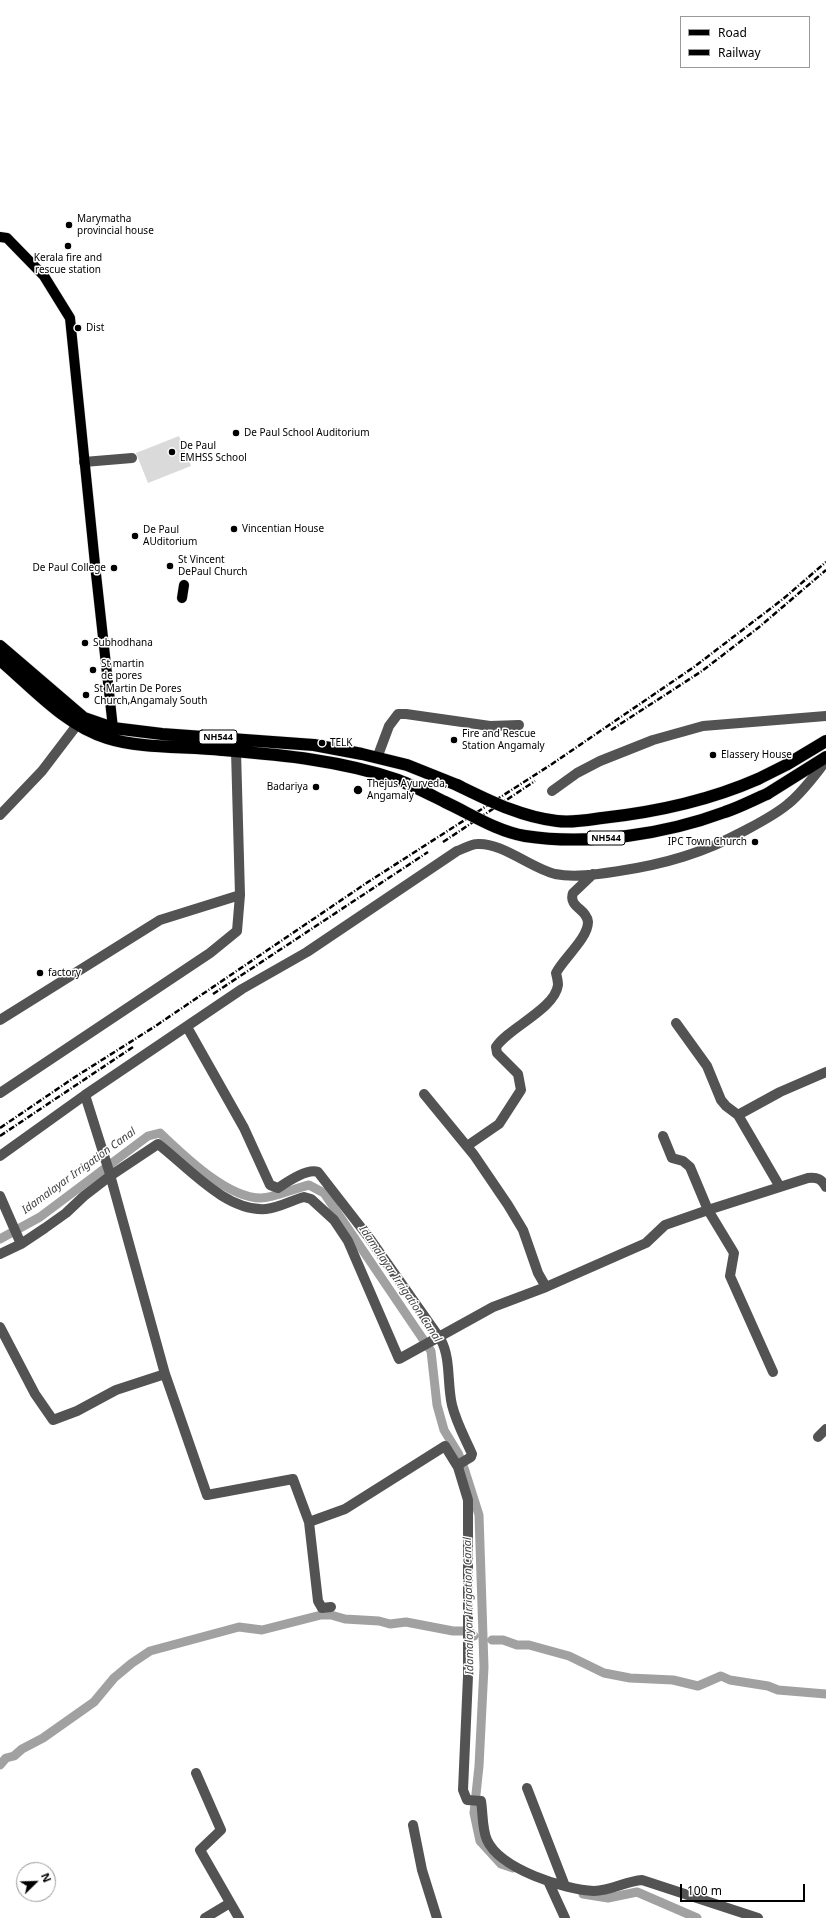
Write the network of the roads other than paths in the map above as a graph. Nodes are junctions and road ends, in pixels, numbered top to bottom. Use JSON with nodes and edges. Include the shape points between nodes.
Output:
{"nodes":[{"id":1,"x":0,"y":237,"type":"edge"},
{"id":2,"x":132,"y":458,"type":"dead end"},
{"id":3,"x":84,"y":462,"type":"junction"},
{"id":4,"x":184,"y":584,"type":"dead end"},
{"id":5,"x":182,"y":598,"type":"dead end"},
{"id":6,"x":0,"y":646,"type":"edge"},
{"id":7,"x":0,"y":660,"type":"edge"},
{"id":8,"x":826,"y":716,"type":"edge"},
{"id":9,"x":77,"y":725,"type":"junction"},
{"id":10,"x":519,"y":725,"type":"dead end"},
{"id":11,"x":113,"y":728,"type":"junction"},
{"id":12,"x":106,"y":738,"type":"junction"},
{"id":13,"x":826,"y":741,"type":"edge"},
{"id":14,"x":236,"y":751,"type":"junction"},
{"id":15,"x":826,"y":757,"type":"edge"},
{"id":16,"x":377,"y":758,"type":"junction"},
{"id":17,"x":826,"y":761,"type":"edge"},
{"id":18,"x":407,"y":765,"type":"junction"},
{"id":19,"x":398,"y":780,"type":"junction"},
{"id":20,"x":552,"y":791,"type":"dead end"},
{"id":21,"x":0,"y":815,"type":"edge"},
{"id":22,"x":592,"y":874,"type":"junction"},
{"id":23,"x":240,"y":895,"type":"junction"},
{"id":24,"x":0,"y":1020,"type":"edge"},
{"id":25,"x":676,"y":1023,"type":"dead end"},
{"id":26,"x":187,"y":1027,"type":"junction"},
{"id":27,"x":826,"y":1072,"type":"edge"},
{"id":28,"x":0,"y":1093,"type":"edge"},
{"id":29,"x":424,"y":1094,"type":"dead end"},
{"id":30,"x":85,"y":1095,"type":"junction"},
{"id":31,"x":738,"y":1115,"type":"junction"},
{"id":32,"x":663,"y":1136,"type":"dead end"},
{"id":33,"x":467,"y":1146,"type":"junction"},
{"id":34,"x":0,"y":1156,"type":"edge"},
{"id":35,"x":110,"y":1173,"type":"junction"},
{"id":36,"x":780,"y":1187,"type":"junction"},
{"id":37,"x":826,"y":1187,"type":"edge"},
{"id":38,"x":0,"y":1196,"type":"edge"},
{"id":39,"x":708,"y":1210,"type":"junction"},
{"id":40,"x":21,"y":1244,"type":"junction"},
{"id":41,"x":0,"y":1254,"type":"edge"},
{"id":42,"x":546,"y":1287,"type":"junction"},
{"id":43,"x":0,"y":1327,"type":"edge"},
{"id":44,"x":438,"y":1338,"type":"junction"},
{"id":45,"x":773,"y":1372,"type":"dead end"},
{"id":46,"x":165,"y":1374,"type":"junction"},
{"id":47,"x":826,"y":1429,"type":"edge"},
{"id":48,"x":818,"y":1437,"type":"dead end"},
{"id":49,"x":462,"y":1463,"type":"junction"},
{"id":50,"x":309,"y":1522,"type":"junction"},
{"id":51,"x":331,"y":1607,"type":"dead end"},
{"id":52,"x":196,"y":1773,"type":"dead end"},
{"id":53,"x":527,"y":1788,"type":"dead end"},
{"id":54,"x":413,"y":1825,"type":"dead end"},
{"id":55,"x":548,"y":1881,"type":"junction"},
{"id":56,"x":565,"y":1886,"type":"junction"},
{"id":57,"x":230,"y":1902,"type":"junction"},
{"id":58,"x":205,"y":1918,"type":"edge"},
{"id":59,"x":239,"y":1918,"type":"edge"},
{"id":60,"x":437,"y":1918,"type":"edge"},
{"id":61,"x":565,"y":1918,"type":"edge"},
{"id":62,"x":758,"y":1918,"type":"edge"}],
"edges":[{"from":1,"to":3,"type":"main road","via":[[7,238],[44,276],[70,318]]},
{"from":2,"to":3,"type":"street"},
{"from":3,"to":11,"type":"main road"},
{"from":4,"to":5,"type":"main road"},
{"from":6,"to":11,"type":"highway","number":"NH544","via":[[84,718]]},
{"from":7,"to":9,"type":"highway","number":"NH544"},
{"from":8,"to":20,"type":"street","via":[[703,726],[653,740],[600,761]]},
{"from":9,"to":12,"type":"highway","number":"NH544"},
{"from":9,"to":21,"type":"street","via":[[42,771]]},
{"from":10,"to":16,"type":"street","via":[[490,726],[398,714],[389,726]]},
{"from":11,"to":12,"type":"main road"},
{"from":11,"to":16,"type":"highway","number":"NH544","via":[[162,734],[292,742]]},
{"from":12,"to":14,"type":"highway","number":"NH544","via":[[141,744]]},
{"from":13,"to":18,"type":"highway","number":"NH544","bridge":true,"via":[[758,779],[711,797],[658,811],[559,822],[506,809]]},
{"from":14,"to":19,"type":"highway","number":"NH544","via":[[306,758]]},
{"from":14,"to":23,"type":"street"},
{"from":15,"to":19,"type":"highway","number":"NH544","bridge":true,"via":[[767,794],[726,812],[654,832],[599,839],[525,836],[480,820]]},
{"from":16,"to":18,"type":"highway","number":"NH544"},
{"from":17,"to":22,"type":"street","via":[[788,804],[764,821],[723,842],[681,859]]},
{"from":18,"to":19,"type":"highway"},
{"from":22,"to":26,"type":"street","via":[[557,874],[542,870],[494,847],[476,844],[457,851],[307,952],[242,989]]},
{"from":22,"to":33,"type":"street","via":[[573,892],[574,904],[588,920],[587,928],[556,973],[558,984],[555,993],[496,1047],[497,1053],[518,1074],[521,1090],[499,1124]]},
{"from":23,"to":24,"type":"street","via":[[160,920]]},
{"from":23,"to":28,"type":"street","via":[[237,931],[210,953]]},
{"from":25,"to":31,"type":"street","via":[[707,1066],[726,1106]]},
{"from":26,"to":30,"type":"street"},
{"from":26,"to":44,"type":"street","via":[[244,1128],[270,1185],[278,1188],[307,1172],[318,1172],[370,1239]]},
{"from":27,"to":31,"type":"street","via":[[780,1092]]},
{"from":29,"to":33,"type":"street"},
{"from":30,"to":34,"type":"street"},
{"from":30,"to":35,"type":"street"},
{"from":31,"to":36,"type":"street"},
{"from":32,"to":39,"type":"street","via":[[672,1158],[683,1161],[690,1167]]},
{"from":33,"to":42,"type":"street","via":[[523,1230],[538,1273]]},
{"from":35,"to":40,"type":"street","via":[[66,1213]]},
{"from":35,"to":44,"type":"street","via":[[158,1144],[196,1177],[245,1208],[268,1209],[304,1197],[311,1199],[334,1220],[348,1241],[399,1359]]},
{"from":35,"to":46,"type":"street"},
{"from":36,"to":37,"type":"street","via":[[816,1177]]},
{"from":36,"to":39,"type":"street"},
{"from":38,"to":40,"type":"street"},
{"from":39,"to":42,"type":"street","via":[[665,1225],[646,1243]]},
{"from":39,"to":45,"type":"street","via":[[734,1253],[730,1276]]},
{"from":40,"to":41,"type":"street"},
{"from":42,"to":44,"type":"street","via":[[493,1307]]},
{"from":43,"to":46,"type":"street","via":[[35,1394],[53,1420],[77,1411],[116,1390]]},
{"from":44,"to":49,"type":"street","via":[[443,1344],[455,1417],[472,1454]]},
{"from":46,"to":50,"type":"street","via":[[207,1495],[293,1479]]},
{"from":47,"to":48,"type":"street"},
{"from":49,"to":50,"type":"street","via":[[445,1446],[345,1509]]},
{"from":49,"to":55,"type":"street","via":[[468,1500],[469,1625],[464,1796],[469,1800],[481,1801],[489,1844],[512,1865]]},
{"from":50,"to":51,"type":"street","via":[[318,1600],[322,1608]]},
{"from":52,"to":57,"type":"street","via":[[221,1830],[200,1850]]},
{"from":53,"to":56,"type":"street"},
{"from":54,"to":60,"type":"street","via":[[422,1870]]},
{"from":55,"to":56,"type":"street"},
{"from":55,"to":61,"type":"street"},
{"from":56,"to":62,"type":"street","via":[[601,1890],[642,1880]]},
{"from":57,"to":58,"type":"street"},
{"from":57,"to":59,"type":"street"}]}
